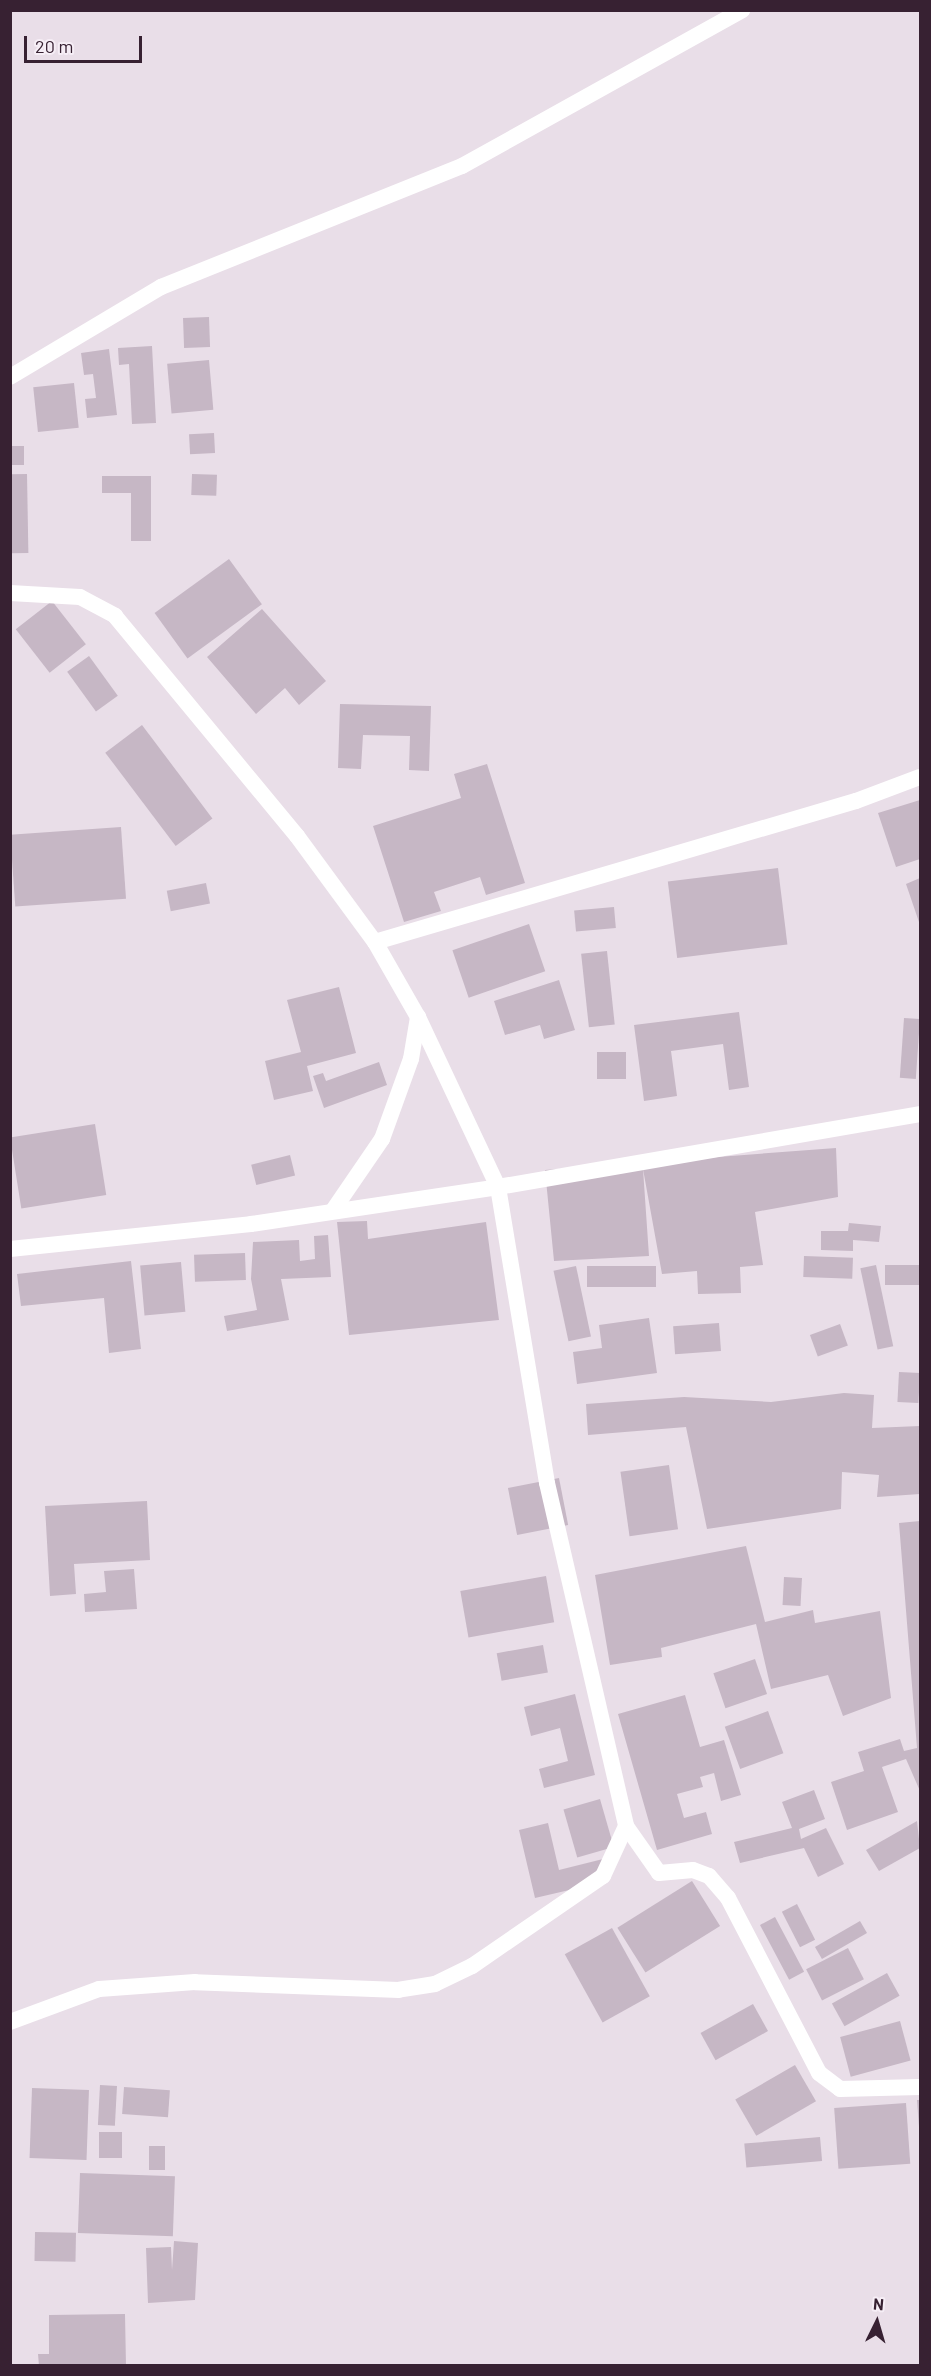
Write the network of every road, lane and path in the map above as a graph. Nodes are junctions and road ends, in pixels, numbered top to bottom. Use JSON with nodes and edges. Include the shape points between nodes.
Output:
{"nodes":[{"id":1,"x":742,"y":10,"type":"edge"},
{"id":2,"x":10,"y":377,"type":"edge"},
{"id":3,"x":10,"y":594,"type":"edge"},
{"id":4,"x":921,"y":777,"type":"edge"},
{"id":5,"x":375,"y":942,"type":"junction"},
{"id":6,"x":418,"y":1017,"type":"junction"},
{"id":7,"x":921,"y":1114,"type":"edge"},
{"id":8,"x":498,"y":1187,"type":"junction"},
{"id":9,"x":334,"y":1209,"type":"junction"},
{"id":10,"x":10,"y":1249,"type":"edge"},
{"id":11,"x":626,"y":1826,"type":"junction"},
{"id":12,"x":10,"y":2022,"type":"edge"},
{"id":13,"x":921,"y":2087,"type":"edge"}],
"edges":[{"from":1,"to":2,"type":"street","via":[[462,166],[161,287]]},
{"from":3,"to":5,"type":"street","via":[[80,597],[115,616],[297,836]]},
{"from":4,"to":5,"type":"street","via":[[856,801]]},
{"from":5,"to":6,"type":"street"},
{"from":6,"to":8,"type":"street"},
{"from":6,"to":9,"type":"street","via":[[411,1059],[382,1139]]},
{"from":7,"to":8,"type":"street"},
{"from":8,"to":9,"type":"street"},
{"from":8,"to":11,"type":"street","via":[[547,1483]]},
{"from":9,"to":10,"type":"street","via":[[251,1224]]},
{"from":11,"to":12,"type":"street","via":[[603,1876],[472,1966],[435,1984],[399,1990],[239,1982],[122,1987],[76,1996]]},
{"from":11,"to":13,"type":"street","via":[[659,1873],[693,1870],[709,1876],[728,1898],[819,2073],[840,2089]]}]}
